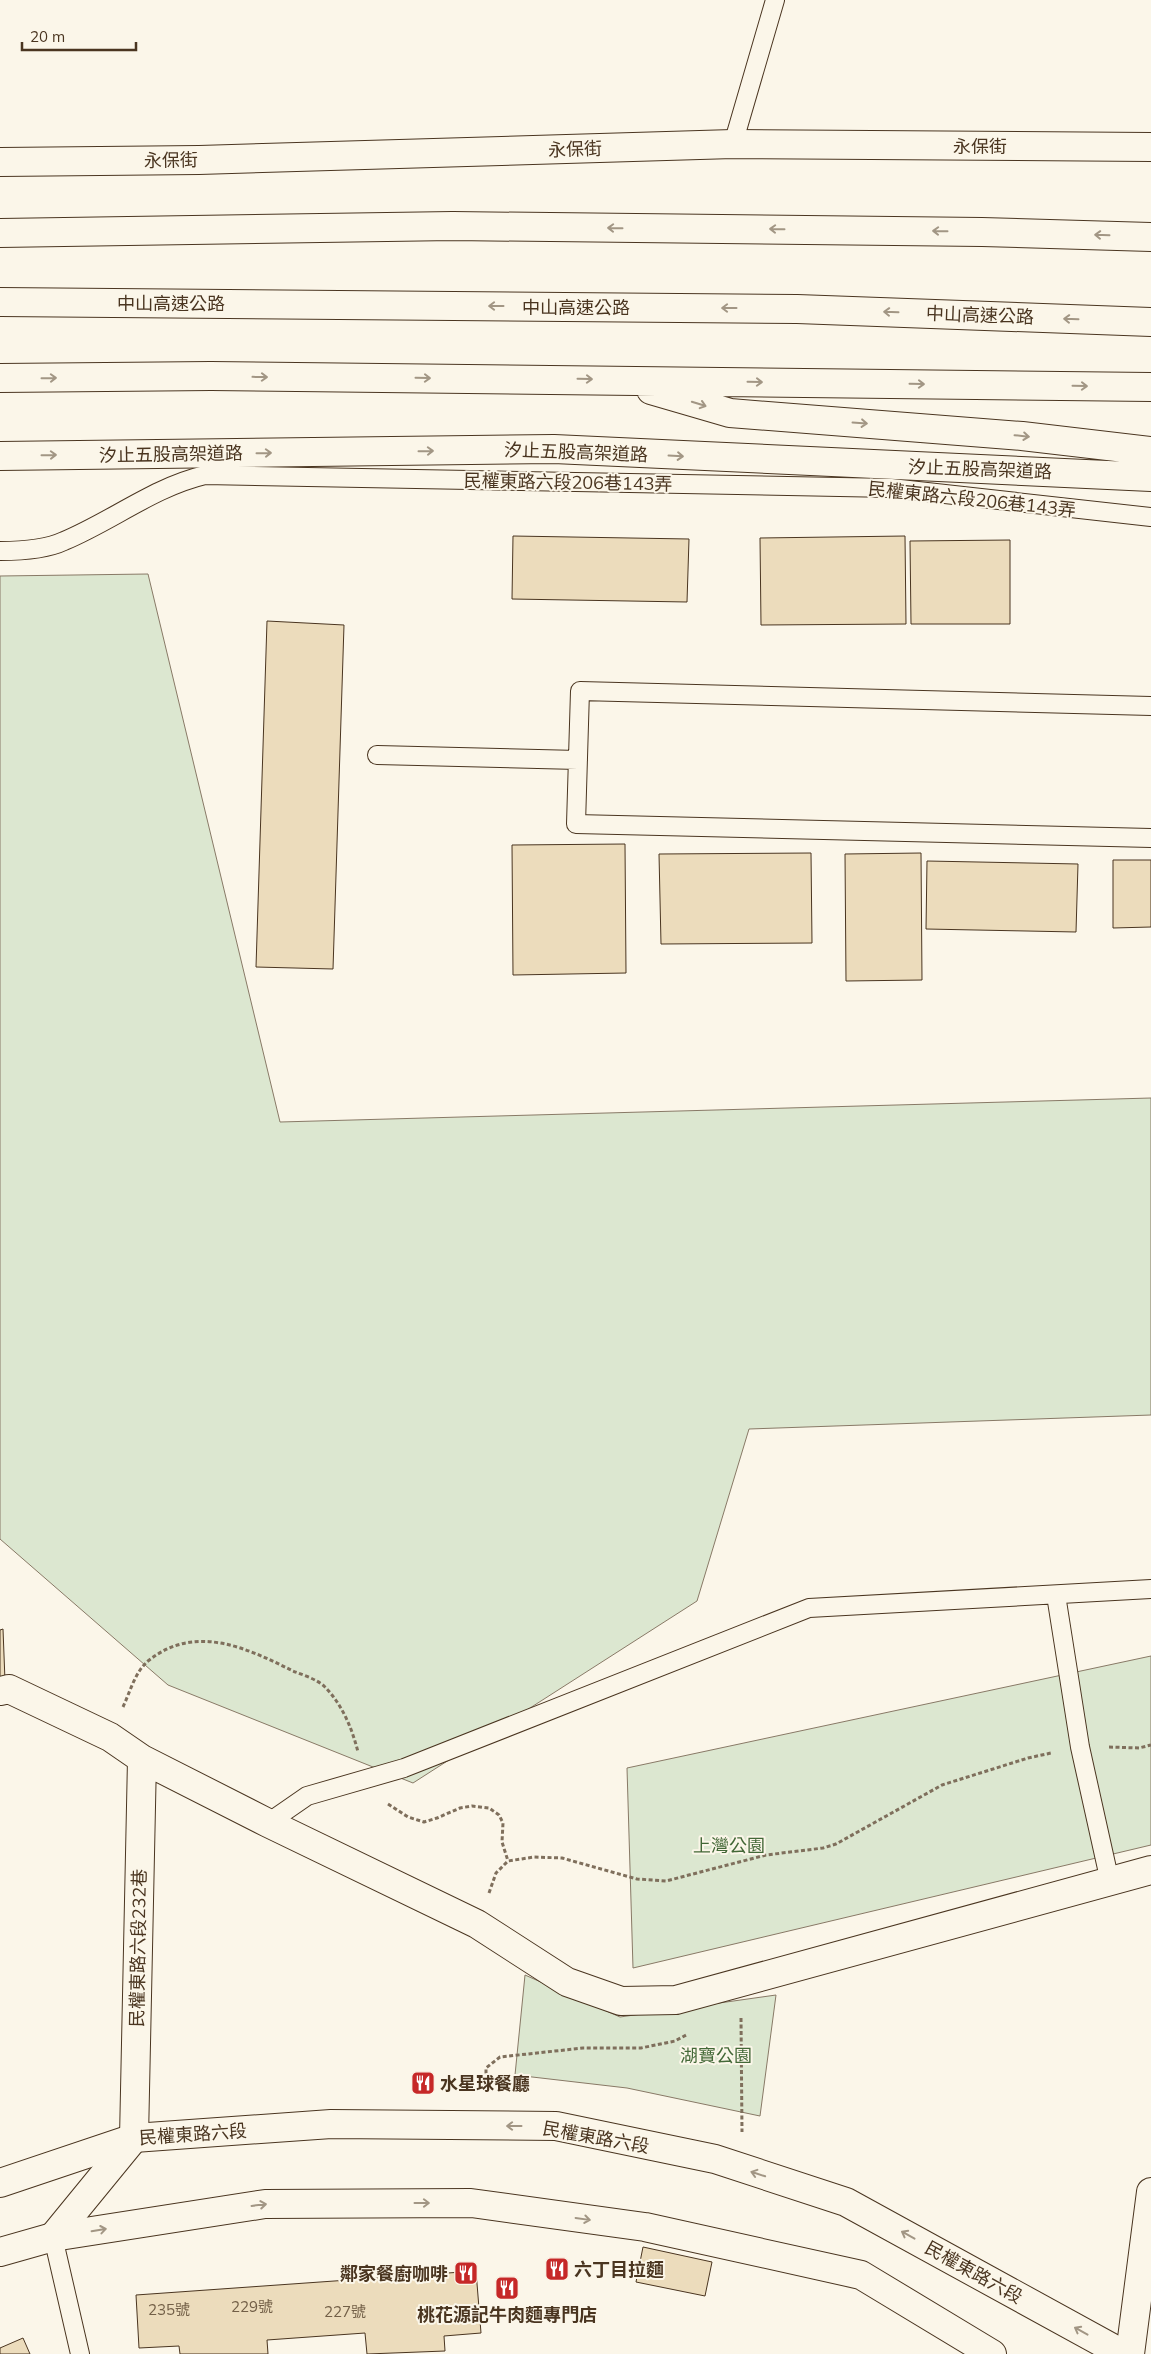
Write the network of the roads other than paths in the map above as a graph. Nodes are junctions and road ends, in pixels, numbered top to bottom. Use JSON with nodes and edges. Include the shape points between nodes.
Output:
{"nodes":[{"id":1,"x":774,"y":0,"type":"edge"},
{"id":2,"x":733,"y":144,"type":"junction"},
{"id":3,"x":1151,"y":147,"type":"edge"},
{"id":4,"x":0,"y":162,"type":"edge"},
{"id":5,"x":0,"y":233,"type":"edge"},
{"id":6,"x":1151,"y":237,"type":"edge"},
{"id":7,"x":0,"y":302,"type":"edge"},
{"id":8,"x":1151,"y":313,"type":"edge"},
{"id":9,"x":1120,"y":320,"type":"junction"},
{"id":10,"x":1151,"y":322,"type":"edge"},
{"id":11,"x":0,"y":378,"type":"edge"},
{"id":12,"x":619,"y":380,"type":"junction"},
{"id":13,"x":1151,"y":387,"type":"edge"},
{"id":14,"x":1151,"y":451,"type":"edge"},
{"id":15,"x":0,"y":456,"type":"edge"},
{"id":16,"x":1151,"y":477,"type":"edge"},
{"id":17,"x":1151,"y":517,"type":"edge"},
{"id":18,"x":0,"y":551,"type":"edge"},
{"id":19,"x":1151,"y":706,"type":"edge"},
{"id":20,"x":377,"y":755,"type":"dead end"},
{"id":21,"x":578,"y":760,"type":"junction"},
{"id":22,"x":1151,"y":838,"type":"edge"},
{"id":23,"x":1151,"y":1589,"type":"edge"},
{"id":24,"x":1056,"y":1595,"type":"junction"},
{"id":25,"x":0,"y":1691,"type":"edge"},
{"id":26,"x":142,"y":1759,"type":"junction"},
{"id":27,"x":268,"y":1823,"type":"junction"},
{"id":28,"x":1151,"y":1870,"type":"edge"},
{"id":29,"x":1110,"y":1882,"type":"junction"},
{"id":30,"x":134,"y":2138,"type":"junction"},
{"id":31,"x":0,"y":2183,"type":"edge"},
{"id":32,"x":1151,"y":2192,"type":"edge"},
{"id":33,"x":53,"y":2237,"type":"junction"},
{"id":34,"x":0,"y":2252,"type":"edge"},
{"id":35,"x":80,"y":2354,"type":"edge"},
{"id":36,"x":992,"y":2354,"type":"edge"},
{"id":37,"x":1123,"y":2354,"type":"edge"},
{"id":38,"x":1130,"y":2354,"type":"edge"}],
"edges":[{"from":1,"to":2,"type":"lane"},
{"from":2,"to":3,"type":"main road","name":"永保街"},
{"from":2,"to":4,"type":"main road","name":"永保街","via":[[199,160]]},
{"from":6,"to":5,"type":"main road","one_way":true,"via":[[453,226]]},
{"from":9,"to":7,"type":"main road","name":"中山高速公路","one_way":true,"via":[[797,309]]},
{"from":8,"to":9,"type":"main road"},
{"from":9,"to":10,"type":"main road","name":"中山高速公路"},
{"from":11,"to":12,"type":"main road","one_way":true,"via":[[221,376]]},
{"from":12,"to":13,"type":"main road","one_way":true},
{"from":12,"to":14,"type":"main road","one_way":true,"via":[[730,413],[1022,436]]},
{"from":15,"to":16,"type":"main road","name":"汐止五股高架道路","one_way":true,"via":[[554,450]]},
{"from":17,"to":18,"type":"lane","name":"民權東路六段206巷143弄","via":[[891,488],[205,475],[180,480],[62,542],[21,551]]},
{"from":19,"to":21,"type":"lane","via":[[580,691]]},
{"from":20,"to":21,"type":"lane"},
{"from":21,"to":22,"type":"lane","via":[[576,824]]},
{"from":23,"to":24,"type":"lane"},
{"from":24,"to":27,"type":"lane","via":[[810,1608],[404,1768],[307,1796]]},
{"from":24,"to":29,"type":"lane","via":[[1080,1747]]},
{"from":25,"to":26,"type":"main road","via":[[10,1689],[110,1737]]},
{"from":26,"to":27,"type":"main road"},
{"from":26,"to":30,"type":"main road","name":"民權東路六段232巷"},
{"from":27,"to":29,"type":"main road","via":[[477,1924],[567,1982],[620,2001],[676,2000]]},
{"from":28,"to":29,"type":"main road"},
{"from":30,"to":31,"type":"main road","name":"民權東路六段"},
{"from":30,"to":33,"type":"main road"},
{"from":37,"to":30,"type":"main road","name":"民權東路六段","one_way":true,"via":[[846,2202],[715,2159],[556,2126],[331,2124]]},
{"from":32,"to":38,"type":"main road"},
{"from":33,"to":34,"type":"main road"},
{"from":33,"to":35,"type":"lane"},
{"from":33,"to":36,"type":"main road","one_way":true,"via":[[265,2204],[471,2203],[646,2227],[862,2275]]}]}
